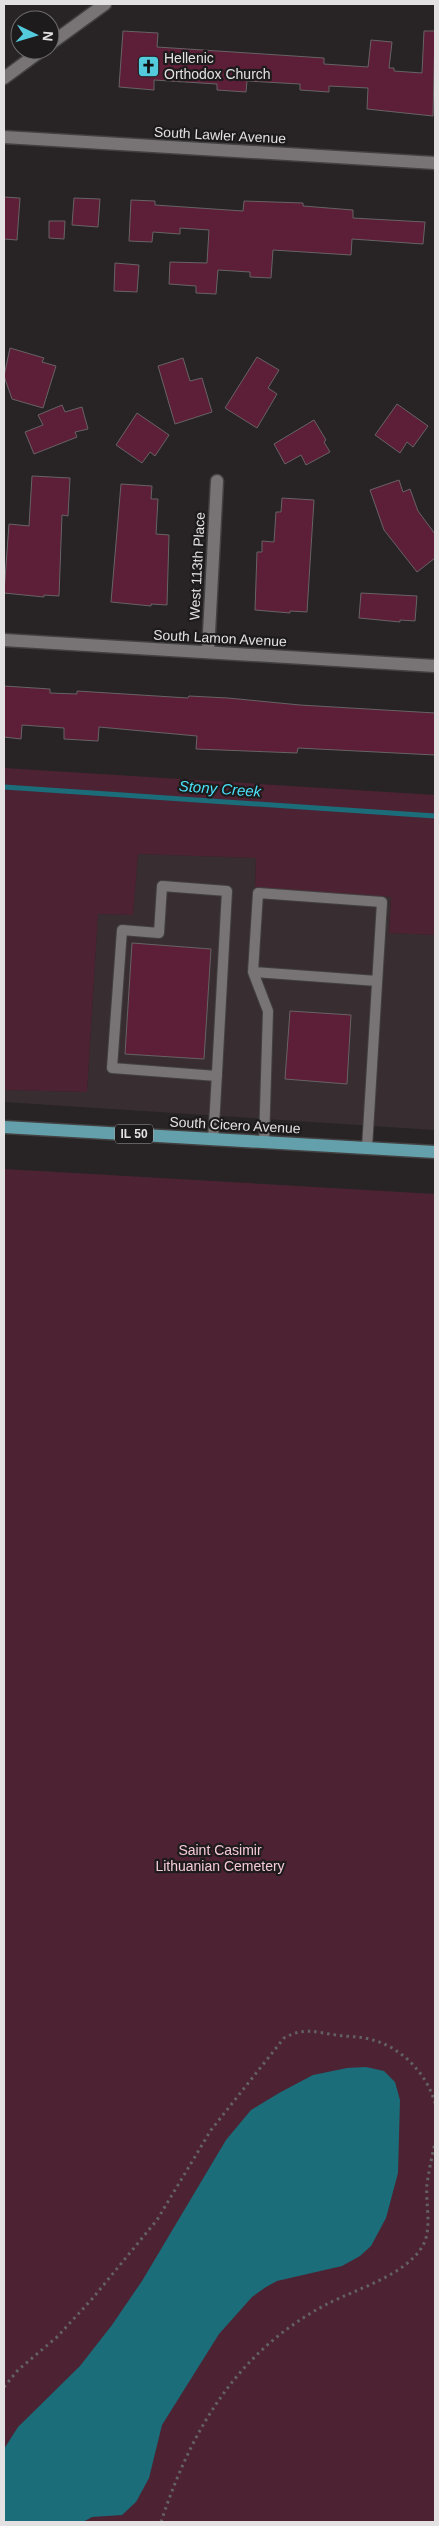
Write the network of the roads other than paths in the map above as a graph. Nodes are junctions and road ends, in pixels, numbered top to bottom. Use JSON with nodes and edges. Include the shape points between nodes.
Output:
{"nodes":[{"id":1,"x":105,"y":4,"type":"edge"},
{"id":2,"x":60,"y":37,"type":"edge"},
{"id":3,"x":28,"y":60,"type":"edge"},
{"id":4,"x":4,"y":78,"type":"edge"},
{"id":5,"x":4,"y":137,"type":"edge"},
{"id":6,"x":435,"y":163,"type":"edge"},
{"id":7,"x":217,"y":481,"type":"dead end"},
{"id":8,"x":4,"y":640,"type":"edge"},
{"id":9,"x":208,"y":652,"type":"junction"},
{"id":10,"x":435,"y":666,"type":"edge"},
{"id":11,"x":253,"y":972,"type":"junction"},
{"id":12,"x":377,"y":981,"type":"junction"},
{"id":13,"x":217,"y":1076,"type":"junction"},
{"id":14,"x":4,"y":1127,"type":"edge"},
{"id":15,"x":213,"y":1139,"type":"junction"},
{"id":16,"x":264,"y":1142,"type":"junction"},
{"id":17,"x":367,"y":1148,"type":"junction"},
{"id":18,"x":435,"y":1152,"type":"edge"}],
"edges":[{"from":1,"to":2,"type":"street"},
{"from":3,"to":4,"type":"street"},
{"from":5,"to":6,"type":"street","name":"South Lawler Avenue"},
{"from":7,"to":9,"type":"street","name":"West 113th Place"},
{"from":8,"to":9,"type":"street","name":"South Lamon Avenue"},
{"from":9,"to":10,"type":"street","name":"South Lamon Avenue"},
{"from":11,"to":12,"type":"lane"},
{"from":11,"to":12,"type":"lane","via":[[258,893],[382,902]]},
{"from":11,"to":16,"type":"lane","via":[[268,1011]]},
{"from":12,"to":17,"type":"lane"},
{"from":13,"to":13,"type":"lane","via":[[227,891],[162,886],[159,933],[122,930],[112,1068]]},
{"from":13,"to":15,"type":"lane"},
{"from":14,"to":15,"type":"main road","name":"South Cicero Avenue","number":"IL 50"},
{"from":15,"to":16,"type":"main road","name":"South Cicero Avenue","number":"IL 50"},
{"from":16,"to":17,"type":"main road","name":"South Cicero Avenue","number":"IL 50"},
{"from":17,"to":18,"type":"main road","name":"South Cicero Avenue","number":"IL 50"}]}
